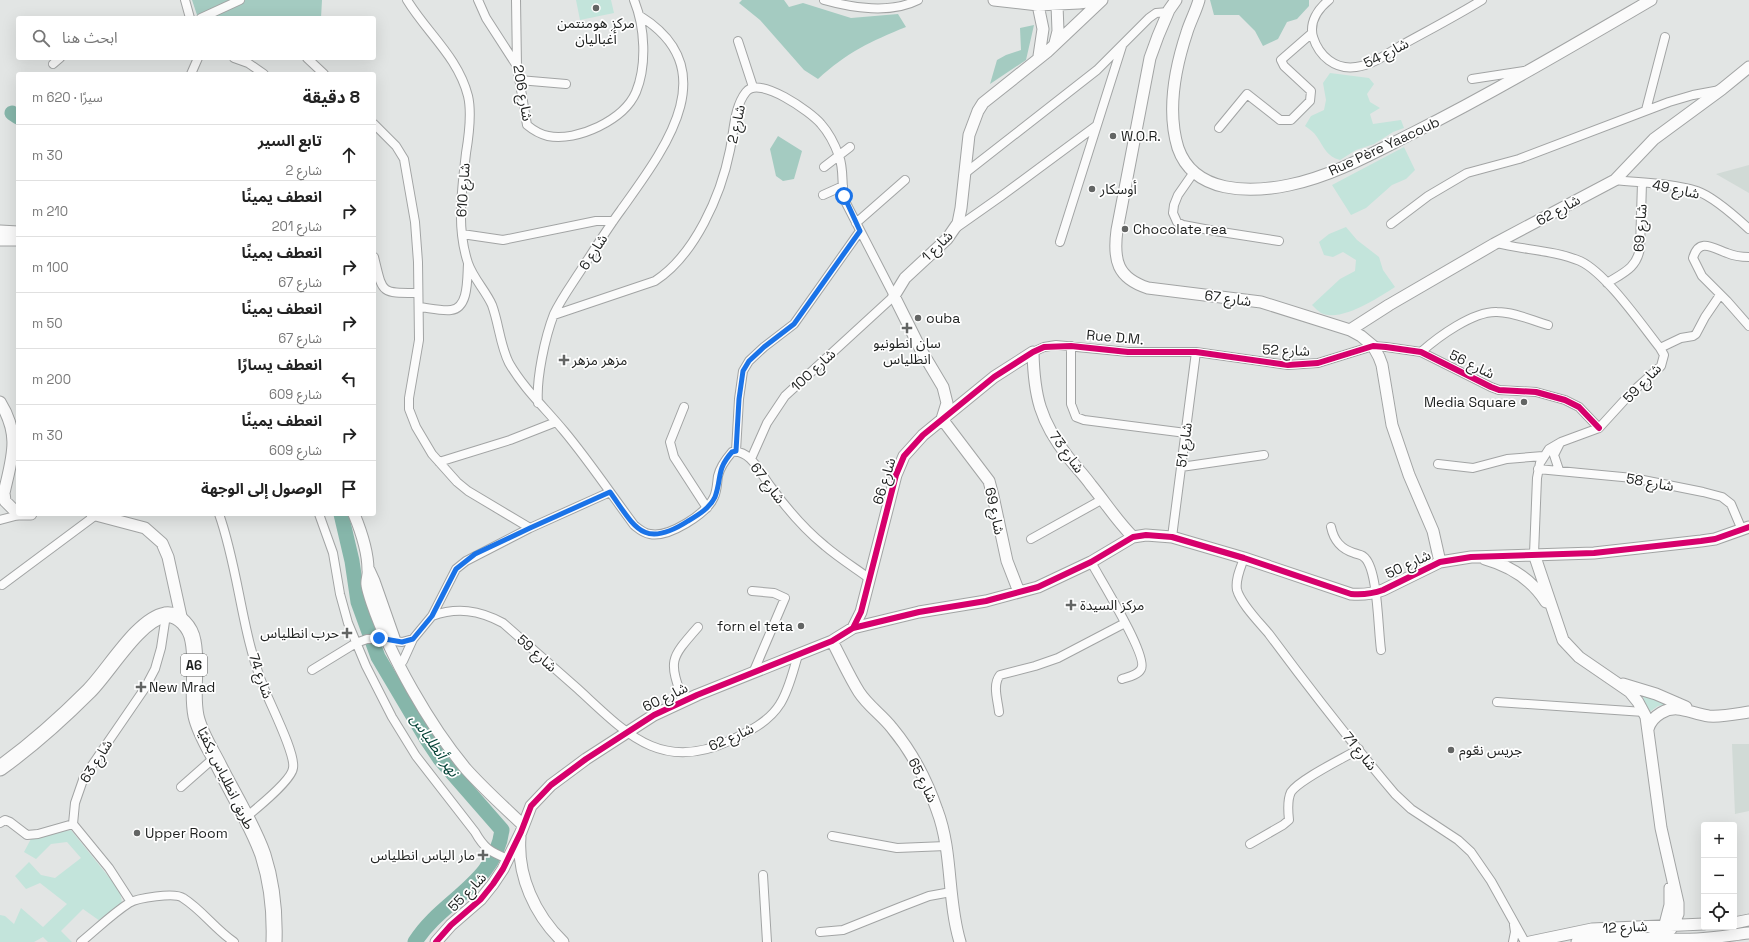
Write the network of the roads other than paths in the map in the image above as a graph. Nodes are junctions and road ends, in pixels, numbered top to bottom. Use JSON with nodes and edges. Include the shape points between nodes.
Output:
{"nodes":[{"id":1,"x":184,"y":0,"type":"edge"},
{"id":2,"x":240,"y":0,"type":"edge"},
{"id":3,"x":407,"y":0,"type":"edge"},
{"id":4,"x":478,"y":0,"type":"edge"},
{"id":5,"x":516,"y":0,"type":"edge"},
{"id":6,"x":634,"y":0,"type":"edge"},
{"id":7,"x":824,"y":0,"type":"edge"},
{"id":8,"x":918,"y":0,"type":"edge"},
{"id":9,"x":994,"y":0,"type":"edge"},
{"id":10,"x":1102,"y":0,"type":"edge"},
{"id":11,"x":1176,"y":0,"type":"edge"},
{"id":12,"x":1329,"y":0,"type":"edge"},
{"id":13,"x":1482,"y":0,"type":"edge"},
{"id":14,"x":1651,"y":0,"type":"edge"},
{"id":15,"x":1196,"y":3,"type":"edge"},
{"id":16,"x":1038,"y":5,"type":"junction"},
{"id":17,"x":1057,"y":5,"type":"junction"},
{"id":18,"x":1169,"y":7,"type":"edge"},
{"id":19,"x":189,"y":16,"type":"edge"},
{"id":20,"x":205,"y":16,"type":"edge"},
{"id":21,"x":640,"y":16,"type":"junction"},
{"id":22,"x":1312,"y":33,"type":"junction"},
{"id":23,"x":1665,"y":37,"type":"dead end"},
{"id":24,"x":738,"y":41,"type":"dead end"},
{"id":25,"x":1055,"y":43,"type":"junction"},
{"id":26,"x":1122,"y":45,"type":"junction"},
{"id":27,"x":1039,"y":56,"type":"junction"},
{"id":28,"x":57,"y":60,"type":"edge"},
{"id":29,"x":197,"y":60,"type":"edge"},
{"id":30,"x":240,"y":60,"type":"edge"},
{"id":31,"x":309,"y":60,"type":"edge"},
{"id":32,"x":52,"y":64,"type":"dead end"},
{"id":33,"x":517,"y":66,"type":"junction"},
{"id":34,"x":1749,"y":67,"type":"edge"},
{"id":35,"x":1533,"y":70,"type":"junction"},
{"id":36,"x":192,"y":72,"type":"edge"},
{"id":37,"x":261,"y":72,"type":"edge"},
{"id":38,"x":322,"y":72,"type":"edge"},
{"id":39,"x":1472,"y":79,"type":"dead end"},
{"id":40,"x":519,"y":80,"type":"junction"},
{"id":41,"x":566,"y":84,"type":"dead end"},
{"id":42,"x":753,"y":87,"type":"junction"},
{"id":43,"x":1722,"y":90,"type":"junction"},
{"id":44,"x":1646,"y":110,"type":"junction"},
{"id":45,"x":376,"y":126,"type":"edge"},
{"id":46,"x":1096,"y":126,"type":"junction"},
{"id":47,"x":1219,"y":128,"type":"dead end"},
{"id":48,"x":850,"y":147,"type":"dead end"},
{"id":49,"x":839,"y":156,"type":"junction"},
{"id":50,"x":824,"y":167,"type":"dead end"},
{"id":51,"x":1194,"y":172,"type":"junction"},
{"id":52,"x":964,"y":174,"type":"junction"},
{"id":53,"x":905,"y":180,"type":"dead end"},
{"id":54,"x":1615,"y":180,"type":"junction"},
{"id":55,"x":1642,"y":183,"type":"junction"},
{"id":56,"x":843,"y":186,"type":"junction"},
{"id":57,"x":824,"y":195,"type":"dead end"},
{"id":58,"x":613,"y":220,"type":"junction"},
{"id":59,"x":856,"y":223,"type":"junction"},
{"id":60,"x":1391,"y":224,"type":"dead end"},
{"id":61,"x":956,"y":228,"type":"junction"},
{"id":62,"x":1749,"y":229,"type":"edge"},
{"id":63,"x":0,"y":231,"type":"edge"},
{"id":64,"x":860,"y":231,"type":"junction"},
{"id":65,"x":16,"y":232,"type":"edge"},
{"id":66,"x":462,"y":234,"type":"junction"},
{"id":67,"x":0,"y":240,"type":"edge"},
{"id":68,"x":16,"y":240,"type":"edge"},
{"id":69,"x":1279,"y":240,"type":"dead end"},
{"id":70,"x":1060,"y":242,"type":"dead end"},
{"id":71,"x":1496,"y":243,"type":"junction"},
{"id":72,"x":1749,"y":257,"type":"edge"},
{"id":73,"x":376,"y":264,"type":"edge"},
{"id":74,"x":468,"y":264,"type":"junction"},
{"id":75,"x":1607,"y":283,"type":"junction"},
{"id":76,"x":418,"y":293,"type":"junction"},
{"id":77,"x":1720,"y":295,"type":"junction"},
{"id":78,"x":894,"y":296,"type":"junction"},
{"id":79,"x":419,"y":307,"type":"junction"},
{"id":80,"x":554,"y":315,"type":"junction"},
{"id":81,"x":1548,"y":325,"type":"dead end"},
{"id":82,"x":1749,"y":326,"type":"edge"},
{"id":83,"x":1350,"y":330,"type":"junction"},
{"id":84,"x":1071,"y":346,"type":"junction"},
{"id":85,"x":1373,"y":346,"type":"junction"},
{"id":86,"x":1660,"y":348,"type":"junction"},
{"id":87,"x":1033,"y":352,"type":"junction"},
{"id":88,"x":1196,"y":352,"type":"junction"},
{"id":89,"x":1421,"y":352,"type":"junction"},
{"id":90,"x":0,"y":402,"type":"edge"},
{"id":91,"x":538,"y":403,"type":"junction"},
{"id":92,"x":684,"y":407,"type":"dead end"},
{"id":93,"x":942,"y":419,"type":"junction"},
{"id":94,"x":556,"y":422,"type":"junction"},
{"id":95,"x":1599,"y":428,"type":"junction"},
{"id":96,"x":1186,"y":433,"type":"junction"},
{"id":97,"x":1561,"y":442,"type":"junction"},
{"id":98,"x":736,"y":451,"type":"junction"},
{"id":99,"x":1264,"y":455,"type":"dead end"},
{"id":100,"x":1543,"y":456,"type":"junction"},
{"id":101,"x":751,"y":459,"type":"junction"},
{"id":102,"x":439,"y":462,"type":"junction"},
{"id":103,"x":1438,"y":464,"type":"dead end"},
{"id":104,"x":1181,"y":467,"type":"junction"},
{"id":105,"x":1538,"y":469,"type":"junction"},
{"id":106,"x":1559,"y":470,"type":"junction"},
{"id":107,"x":610,"y":492,"type":"junction"},
{"id":108,"x":1103,"y":499,"type":"junction"},
{"id":109,"x":707,"y":508,"type":"junction"},
{"id":110,"x":16,"y":509,"type":"edge"},
{"id":111,"x":16,"y":516,"type":"edge"},
{"id":112,"x":91,"y":516,"type":"edge"},
{"id":113,"x":101,"y":516,"type":"edge"},
{"id":114,"x":219,"y":516,"type":"edge"},
{"id":115,"x":320,"y":516,"type":"edge"},
{"id":116,"x":355,"y":516,"type":"edge"},
{"id":117,"x":0,"y":520,"type":"edge"},
{"id":118,"x":1118,"y":522,"type":"junction"},
{"id":119,"x":1331,"y":527,"type":"dead end"},
{"id":120,"x":530,"y":528,"type":"junction"},
{"id":121,"x":1745,"y":529,"type":"edge"},
{"id":122,"x":1133,"y":537,"type":"junction"},
{"id":123,"x":1172,"y":537,"type":"junction"},
{"id":124,"x":1031,"y":539,"type":"dead end"},
{"id":125,"x":1119,"y":545,"type":"junction"},
{"id":126,"x":1534,"y":554,"type":"junction"},
{"id":127,"x":1471,"y":557,"type":"junction"},
{"id":128,"x":1244,"y":558,"type":"junction"},
{"id":129,"x":1091,"y":562,"type":"junction"},
{"id":130,"x":1440,"y":562,"type":"junction"},
{"id":131,"x":870,"y":579,"type":"junction"},
{"id":132,"x":2,"y":585,"type":"dead end"},
{"id":133,"x":752,"y":591,"type":"dead end"},
{"id":134,"x":1019,"y":592,"type":"junction"},
{"id":135,"x":1376,"y":592,"type":"junction"},
{"id":136,"x":166,"y":615,"type":"junction"},
{"id":137,"x":432,"y":616,"type":"junction"},
{"id":138,"x":1555,"y":620,"type":"junction"},
{"id":139,"x":182,"y":621,"type":"junction"},
{"id":140,"x":1125,"y":623,"type":"junction"},
{"id":141,"x":698,"y":627,"type":"dead end"},
{"id":142,"x":853,"y":628,"type":"junction"},
{"id":143,"x":387,"y":639,"type":"junction"},
{"id":144,"x":413,"y":639,"type":"junction"},
{"id":145,"x":832,"y":641,"type":"junction"},
{"id":146,"x":356,"y":643,"type":"junction"},
{"id":147,"x":1381,"y":650,"type":"dead end"},
{"id":148,"x":798,"y":655,"type":"junction"},
{"id":149,"x":403,"y":660,"type":"junction"},
{"id":150,"x":312,"y":670,"type":"dead end"},
{"id":151,"x":753,"y":673,"type":"junction"},
{"id":152,"x":1122,"y":679,"type":"dead end"},
{"id":153,"x":1618,"y":682,"type":"junction"},
{"id":154,"x":683,"y":701,"type":"junction"},
{"id":155,"x":1497,"y":702,"type":"dead end"},
{"id":156,"x":1693,"y":711,"type":"junction"},
{"id":157,"x":999,"y":712,"type":"dead end"},
{"id":158,"x":1644,"y":712,"type":"junction"},
{"id":159,"x":1749,"y":712,"type":"edge"},
{"id":160,"x":1648,"y":729,"type":"junction"},
{"id":161,"x":626,"y":733,"type":"junction"},
{"id":162,"x":1359,"y":749,"type":"junction"},
{"id":163,"x":215,"y":757,"type":"junction"},
{"id":164,"x":0,"y":768,"type":"edge"},
{"id":165,"x":181,"y":787,"type":"dead end"},
{"id":166,"x":246,"y":818,"type":"junction"},
{"id":167,"x":0,"y":823,"type":"edge"},
{"id":168,"x":73,"y":824,"type":"junction"},
{"id":169,"x":523,"y":825,"type":"junction"},
{"id":170,"x":832,"y":836,"type":"dead end"},
{"id":171,"x":1250,"y":844,"type":"dead end"},
{"id":172,"x":946,"y":846,"type":"junction"},
{"id":173,"x":504,"y":861,"type":"junction"},
{"id":174,"x":524,"y":873,"type":"junction"},
{"id":175,"x":763,"y":875,"type":"dead end"},
{"id":176,"x":951,"y":892,"type":"junction"},
{"id":177,"x":131,"y":902,"type":"junction"},
{"id":178,"x":1749,"y":920,"type":"edge"},
{"id":179,"x":1737,"y":922,"type":"edge"},
{"id":180,"x":1514,"y":924,"type":"junction"},
{"id":181,"x":1701,"y":925,"type":"edge"},
{"id":182,"x":820,"y":932,"type":"dead end"},
{"id":183,"x":1749,"y":933,"type":"edge"},
{"id":184,"x":1663,"y":934,"type":"edge"},
{"id":185,"x":91,"y":938,"type":"edge"},
{"id":186,"x":81,"y":942,"type":"edge"},
{"id":187,"x":234,"y":942,"type":"edge"},
{"id":188,"x":274,"y":942,"type":"edge"},
{"id":189,"x":436,"y":942,"type":"edge"},
{"id":190,"x":563,"y":942,"type":"edge"},
{"id":191,"x":767,"y":942,"type":"edge"},
{"id":192,"x":960,"y":942,"type":"edge"},
{"id":193,"x":1513,"y":942,"type":"edge"},
{"id":194,"x":1525,"y":942,"type":"edge"},
{"id":195,"x":1530,"y":942,"type":"edge"},
{"id":196,"x":1577,"y":942,"type":"edge"}],
"edges":[{"from":1,"to":19,"type":"street"},
{"from":2,"to":20,"type":"street"},
{"from":3,"to":66,"type":"street","name":"شارع 610","via":[[454,64],[468,96],[468,140],[460,209]]},
{"from":4,"to":33,"type":"street","via":[[486,18]]},
{"from":5,"to":33,"type":"street","name":"شارع 206"},
{"from":6,"to":21,"type":"street"},
{"from":7,"to":8,"type":"street","via":[[841,5],[877,8],[906,5]]},
{"from":9,"to":16,"type":"street"},
{"from":10,"to":17,"type":"street"},
{"from":10,"to":25,"type":"street","name":"شارع 1"},
{"from":11,"to":18,"type":"street","name":"شارع 67"},
{"from":12,"to":22,"type":"street","via":[[1316,12]]},
{"from":13,"to":22,"type":"street","name":"شارع 54","via":[[1383,56],[1356,67],[1330,61],[1318,50]]},
{"from":14,"to":35,"type":"street","name":"Rue Père Yaacoub"},
{"from":15,"to":51,"type":"street","name":"Rue Père Yaacoub","via":[[1180,55],[1174,91],[1174,121],[1179,150]]},
{"from":16,"to":17,"type":"street"},
{"from":16,"to":27,"type":"street","via":[[1043,29]]},
{"from":17,"to":25,"type":"street","via":[[1058,31]]},
{"from":18,"to":26,"type":"street","via":[[1154,14]]},
{"from":18,"to":83,"type":"street","name":"شارع 67","via":[[1150,58],[1117,230],[1115,247],[1118,264],[1129,279],[1148,288],[1261,302]]},
{"from":21,"to":40,"type":"street","name":"شارع 206","via":[[641,73],[635,93],[621,112],[605,124],[573,136],[547,136],[535,132],[527,125]]},
{"from":21,"to":58,"type":"street","name":"شارع 6","via":[[665,35],[674,46],[684,83],[683,97],[668,140]]},
{"from":22,"to":47,"type":"street","via":[[1281,60],[1284,66],[1311,91],[1310,101],[1291,120],[1280,120],[1247,94]]},
{"from":23,"to":44,"type":"street"},
{"from":24,"to":42,"type":"street"},
{"from":25,"to":27,"type":"street","name":"شارع 1"},
{"from":26,"to":46,"type":"street"},
{"from":26,"to":52,"type":"street","via":[[1072,91]]},
{"from":27,"to":52,"type":"street","name":"شارع 1","via":[[978,111],[968,135]]},
{"from":28,"to":32,"type":"street"},
{"from":29,"to":36,"type":"street"},
{"from":30,"to":37,"type":"street"},
{"from":31,"to":38,"type":"street"},
{"from":33,"to":40,"type":"street","name":"شارع 206"},
{"from":34,"to":43,"type":"street","name":"شارع 62"},
{"from":35,"to":39,"type":"street"},
{"from":35,"to":51,"type":"street","name":"Rue Père Yaacoub","via":[[1351,165],[1306,180],[1288,185],[1245,190],[1227,188],[1205,180]]},
{"from":40,"to":41,"type":"street"},
{"from":42,"to":49,"type":"street","name":"شارع 2","via":[[777,93],[810,114],[821,124]]},
{"from":42,"to":80,"type":"street","name":"شارع 2","via":[[748,89],[737,111],[725,174],[703,224],[687,252],[669,272],[656,281]]},
{"from":43,"to":44,"type":"street","via":[[1693,95]]},
{"from":43,"to":54,"type":"street","name":"شارع 62","via":[[1654,139]]},
{"from":44,"to":60,"type":"street","via":[[1519,159],[1466,174],[1428,196]]},
{"from":45,"to":76,"type":"street","via":[[396,146],[404,159],[415,222]]},
{"from":46,"to":61,"type":"street"},
{"from":46,"to":70,"type":"street"},
{"from":48,"to":49,"type":"street"},
{"from":49,"to":50,"type":"street"},
{"from":49,"to":56,"type":"street","name":"شارع 2","via":[[844,175]]},
{"from":51,"to":69,"type":"street","via":[[1174,205],[1173,213],[1177,222],[1215,231]]},
{"from":52,"to":61,"type":"street","name":"شارع 1","via":[[961,208]]},
{"from":53,"to":59,"type":"street"},
{"from":54,"to":55,"type":"street","name":"شارع 49"},
{"from":54,"to":71,"type":"street","name":"شارع 62"},
{"from":55,"to":62,"type":"street","name":"شارع 49","via":[[1697,191],[1721,206]]},
{"from":55,"to":75,"type":"street","name":"شارع 69","via":[[1639,258],[1634,266]]},
{"from":56,"to":57,"type":"street"},
{"from":56,"to":59,"type":"street","name":"شارع 2","via":[[844,196]]},
{"from":58,"to":66,"type":"street","via":[[596,221],[503,240]]},
{"from":58,"to":80,"type":"street","name":"شارع 6"},
{"from":59,"to":64,"type":"street","name":"شارع 2"},
{"from":61,"to":78,"type":"street","name":"شارع 1","via":[[912,270]]},
{"from":63,"to":65,"type":"street"},
{"from":64,"to":78,"type":"street","name":"شارع 2"},
{"from":64,"to":98,"type":"street","via":[[794,324],[764,347],[749,361],[743,371]]},
{"from":66,"to":74,"type":"street","name":"شارع 610"},
{"from":67,"to":68,"type":"street"},
{"from":71,"to":75,"type":"street","name":"شارع 59","via":[[1579,261],[1595,271]]},
{"from":71,"to":83,"type":"street","name":"شارع 62"},
{"from":72,"to":77,"type":"street","via":[[1705,245],[1695,250],[1695,264],[1702,276]]},
{"from":73,"to":76,"type":"street","via":[[381,283],[387,291]]},
{"from":74,"to":79,"type":"street","via":[[464,300],[458,308],[450,310]]},
{"from":74,"to":91,"type":"street","name":"شارع 610","via":[[491,304],[504,354]]},
{"from":75,"to":86,"type":"street","name":"شارع 59"},
{"from":76,"to":79,"type":"street"},
{"from":77,"to":82,"type":"street"},
{"from":77,"to":86,"type":"street","via":[[1696,334]]},
{"from":78,"to":93,"type":"street","via":[[943,387],[947,403]]},
{"from":78,"to":101,"type":"street","name":"شارع 100","via":[[785,396],[767,423]]},
{"from":79,"to":102,"type":"street","via":[[419,340],[409,409],[420,436]]},
{"from":80,"to":91,"type":"street","name":"شارع 6","via":[[544,347],[537,392]]},
{"from":81,"to":89,"type":"street","via":[[1520,316],[1490,312],[1449,330]]},
{"from":83,"to":85,"type":"street","name":"شارع 67"},
{"from":84,"to":87,"type":"street","name":"Rue D.M.","via":[[1044,347]]},
{"from":84,"to":88,"type":"street","name":"Rue D.M.","via":[[1128,352]]},
{"from":84,"to":96,"type":"street","via":[[1071,404],[1076,417]]},
{"from":85,"to":88,"type":"street","name":"شارع 52","via":[[1318,363],[1301,364],[1277,364]]},
{"from":85,"to":89,"type":"street","name":"شارع 56"},
{"from":85,"to":130,"type":"street","name":"شارع 67","via":[[1382,365],[1398,445],[1434,531]]},
{"from":86,"to":95,"type":"street","name":"شارع 59","via":[[1664,355],[1661,366],[1631,393]]},
{"from":87,"to":93,"type":"street","name":"شارع 66","via":[[994,377]]},
{"from":87,"to":108,"type":"street","name":"شارع 73","via":[[1035,387],[1040,408],[1052,434]]},
{"from":88,"to":96,"type":"street","name":"شارع 51"},
{"from":89,"to":95,"type":"street","name":"شارع 56","via":[[1499,390],[1536,392],[1565,400],[1579,407]]},
{"from":90,"to":110,"type":"street","via":[[8,415],[14,443],[4,493],[5,501]]},
{"from":91,"to":94,"type":"street"},
{"from":92,"to":109,"type":"street","via":[[670,442],[674,457]]},
{"from":93,"to":131,"type":"street","name":"شارع 66","via":[[914,444],[901,461]]},
{"from":93,"to":134,"type":"street","name":"شارع 69","via":[[989,481],[1007,561]]},
{"from":94,"to":102,"type":"street","via":[[510,440]]},
{"from":94,"to":107,"type":"street"},
{"from":95,"to":97,"type":"street","name":"شارع 59"},
{"from":96,"to":104,"type":"street","name":"شارع 51"},
{"from":97,"to":100,"type":"street","name":"شارع 59"},
{"from":97,"to":106,"type":"street","via":[[1554,455]]},
{"from":98,"to":101,"type":"street","name":"شارع 67"},
{"from":98,"to":109,"type":"street","name":"شارع 67","via":[[726,459],[719,473],[715,496]]},
{"from":99,"to":104,"type":"street"},
{"from":100,"to":103,"type":"street","via":[[1507,459],[1473,468]]},
{"from":100,"to":105,"type":"street"},
{"from":101,"to":131,"type":"street","name":"شارع 67","via":[[798,521],[825,547]]},
{"from":102,"to":120,"type":"street","via":[[468,491]]},
{"from":104,"to":123,"type":"street","name":"شارع 51"},
{"from":105,"to":106,"type":"street","name":"شارع 58"},
{"from":105,"to":126,"type":"street"},
{"from":106,"to":121,"type":"street","name":"شارع 58","via":[[1633,478],[1722,497],[1731,504]]},
{"from":107,"to":109,"type":"street","name":"شارع 67","via":[[634,525],[650,534],[669,532]]},
{"from":107,"to":120,"type":"street"},
{"from":108,"to":118,"type":"street","name":"شارع 73"},
{"from":108,"to":124,"type":"street"},
{"from":111,"to":117,"type":"street"},
{"from":112,"to":132,"type":"street"},
{"from":113,"to":139,"type":"street","via":[[145,528],[162,543],[168,557]]},
{"from":114,"to":166,"type":"street","name":"شارع 74","via":[[226,535],[257,671],[290,751],[294,768],[290,777]]},
{"from":115,"to":146,"type":"street","via":[[333,553],[344,610]]},
{"from":116,"to":143,"type":"street","via":[[368,570],[374,581]]},
{"from":118,"to":122,"type":"street","name":"شارع 73"},
{"from":118,"to":125,"type":"street"},
{"from":119,"to":135,"type":"street","via":[[1339,545],[1366,558]]},
{"from":120,"to":137,"type":"street","via":[[466,561],[456,569]]},
{"from":121,"to":126,"type":"street","name":"شارع 50","via":[[1701,541],[1594,553]]},
{"from":122,"to":123,"type":"street","name":"شارع 50","via":[[1154,534]]},
{"from":122,"to":125,"type":"street"},
{"from":123,"to":128,"type":"street","name":"شارع 50"},
{"from":125,"to":129,"type":"street"},
{"from":126,"to":127,"type":"street","name":"شارع 50"},
{"from":126,"to":138,"type":"street"},
{"from":127,"to":130,"type":"street","name":"شارع 50"},
{"from":127,"to":138,"type":"street","via":[[1485,558],[1521,576],[1543,597]]},
{"from":128,"to":135,"type":"street","name":"شارع 50","via":[[1351,594]]},
{"from":128,"to":162,"type":"street","name":"شارع 71","via":[[1237,582],[1242,598]]},
{"from":129,"to":134,"type":"street","via":[[1052,581]]},
{"from":129,"to":140,"type":"street"},
{"from":130,"to":135,"type":"street","name":"شارع 50"},
{"from":131,"to":142,"type":"street","name":"شارع 66","via":[[861,612]]},
{"from":133,"to":151,"type":"street","via":[[774,593],[785,598]]},
{"from":134,"to":142,"type":"street"},
{"from":135,"to":147,"type":"street"},
{"from":136,"to":139,"type":"highway"},
{"from":136,"to":164,"type":"highway","via":[[150,620],[90,690],[35,742]]},
{"from":136,"to":168,"type":"street","name":"شارع 63","via":[[155,669],[145,688],[84,777],[75,802]]},
{"from":137,"to":144,"type":"street"},
{"from":137,"to":161,"type":"street","name":"شارع 59","via":[[468,610],[486,614],[503,623]]},
{"from":138,"to":153,"type":"street","via":[[1562,640],[1572,652]]},
{"from":139,"to":163,"type":"highway","name":"طريق انطلياس بكفيّا","number":"A6","via":[[189,629],[193,641],[196,718]]},
{"from":140,"to":152,"type":"street","via":[[1143,664],[1138,673]]},
{"from":140,"to":157,"type":"street","via":[[1058,658],[1000,675],[996,681]]},
{"from":141,"to":154,"type":"street","via":[[676,652],[673,669]]},
{"from":142,"to":145,"type":"street","name":"شارع 60"},
{"from":143,"to":144,"type":"street"},
{"from":143,"to":146,"type":"street","via":[[367,639]]},
{"from":143,"to":149,"type":"street"},
{"from":143,"to":169,"type":"street","via":[[418,699],[466,769]]},
{"from":144,"to":149,"type":"street"},
{"from":145,"to":148,"type":"street","name":"شارع 60"},
{"from":145,"to":172,"type":"street","name":"شارع 65","via":[[859,692],[892,727],[913,758],[938,812]]},
{"from":146,"to":150,"type":"street"},
{"from":146,"to":173,"type":"street","via":[[392,717],[416,756],[475,832],[482,845]]},
{"from":148,"to":151,"type":"street","name":"شارع 60"},
{"from":148,"to":161,"type":"street","name":"شارع 62","via":[[778,707],[754,728],[720,745],[693,752],[665,750]]},
{"from":149,"to":169,"type":"street","via":[[458,749]]},
{"from":151,"to":154,"type":"street","name":"شارع 60"},
{"from":153,"to":156,"type":"street","via":[[1667,698]]},
{"from":153,"to":158,"type":"street","via":[[1633,695]]},
{"from":154,"to":161,"type":"street","name":"شارع 60"},
{"from":155,"to":158,"type":"street"},
{"from":156,"to":159,"type":"street","via":[[1713,716]]},
{"from":156,"to":160,"type":"street","via":[[1676,708],[1666,710],[1654,718]]},
{"from":158,"to":160,"type":"street"},
{"from":160,"to":184,"type":"street","via":[[1661,828],[1669,866],[1670,905]]},
{"from":161,"to":169,"type":"street","name":"شارع 60","via":[[551,785],[530,806]]},
{"from":162,"to":171,"type":"street","via":[[1305,781],[1292,792],[1288,820]]},
{"from":162,"to":180,"type":"street","name":"شارع 71","via":[[1402,801],[1471,852],[1491,881]]},
{"from":163,"to":165,"type":"street"},
{"from":163,"to":166,"type":"highway","name":"طريق انطلياس بكفيّا","number":"A6"},
{"from":166,"to":188,"type":"highway","name":"طريق انطلياس بكفيّا","number":"A6","via":[[263,855],[269,878],[273,902]]},
{"from":167,"to":168,"type":"street","via":[[5,820],[10,822],[27,835]]},
{"from":168,"to":177,"type":"street","via":[[109,868]]},
{"from":169,"to":173,"type":"street","name":"شارع 55"},
{"from":169,"to":174,"type":"street","via":[[521,859]]},
{"from":170,"to":172,"type":"street","via":[[896,848]]},
{"from":172,"to":176,"type":"street","name":"شارع 65"},
{"from":173,"to":174,"type":"street"},
{"from":173,"to":189,"type":"street","name":"شارع 55","via":[[481,899],[450,925]]},
{"from":174,"to":190,"type":"street","via":[[538,911]]},
{"from":175,"to":191,"type":"street"},
{"from":176,"to":182,"type":"street","via":[[929,896],[842,930]]},
{"from":176,"to":192,"type":"street","name":"شارع 65"},
{"from":177,"to":185,"type":"street"},
{"from":177,"to":187,"type":"street","via":[[168,895],[181,896]]},
{"from":178,"to":179,"type":"street"},
{"from":180,"to":193,"type":"street"},
{"from":180,"to":194,"type":"street","name":"شارع 71"},
{"from":181,"to":184,"type":"street"},
{"from":183,"to":184,"type":"street","via":[[1696,939]]},
{"from":184,"to":195,"type":"street","name":"شارع 12","via":[[1592,929]]},
{"from":184,"to":196,"type":"street","name":"شارع 12"},
{"from":185,"to":186,"type":"street"}]}
